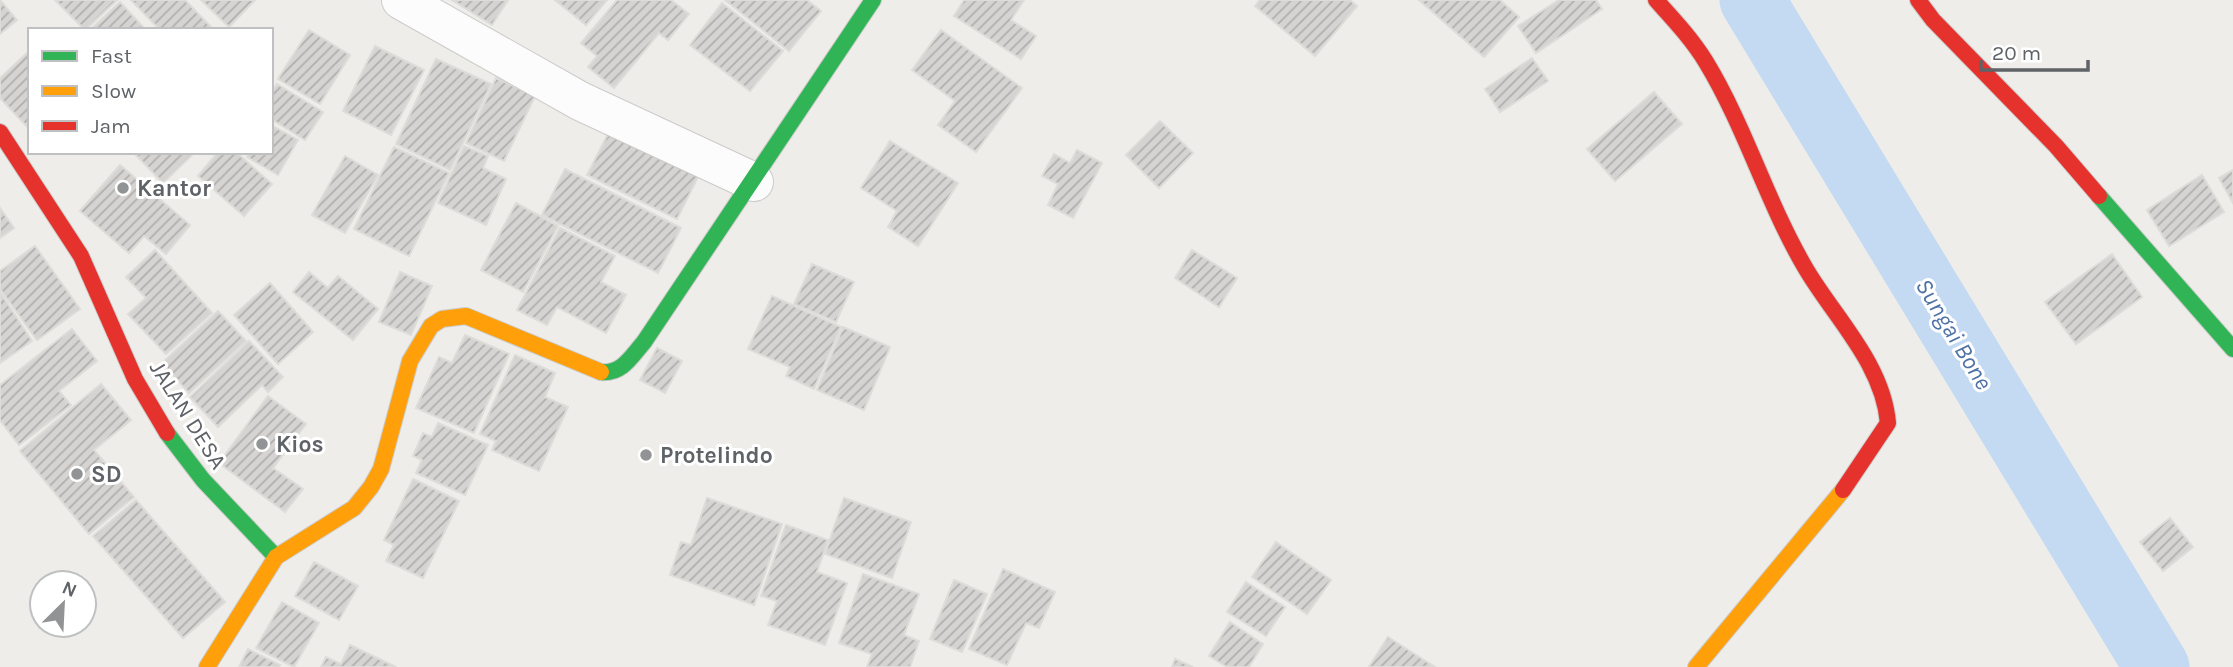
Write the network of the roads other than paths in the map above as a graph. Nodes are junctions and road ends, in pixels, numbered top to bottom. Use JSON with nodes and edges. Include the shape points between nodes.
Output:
{"nodes":[{"id":1,"x":401,"y":0,"type":"edge"},
{"id":2,"x":873,"y":0,"type":"edge"},
{"id":3,"x":1656,"y":0,"type":"edge"},
{"id":4,"x":1918,"y":0,"type":"edge"},
{"id":5,"x":0,"y":132,"type":"edge"},
{"id":6,"x":754,"y":182,"type":"junction"},
{"id":7,"x":2233,"y":349,"type":"edge"},
{"id":8,"x":276,"y":557,"type":"junction"},
{"id":9,"x":207,"y":667,"type":"edge"},
{"id":10,"x":1696,"y":667,"type":"edge"}],
"edges":[{"from":1,"to":6,"type":"street","via":[[580,100]]},
{"from":2,"to":6,"type":"street"},
{"from":3,"to":10,"type":"street","via":[[1678,20],[1722,85],[1804,267],[1873,372],[1889,409],[1888,423],[1841,493]]},
{"from":4,"to":7,"type":"street","via":[[2056,145]]},
{"from":5,"to":8,"type":"street","name":"JALAN DESA","via":[[64,224],[142,392],[167,432],[209,489]]},
{"from":6,"to":8,"type":"street","via":[[644,342],[612,373],[596,372],[466,316],[442,318],[431,326],[410,361],[381,468],[371,487],[354,508]]},
{"from":8,"to":9,"type":"street"}]}
